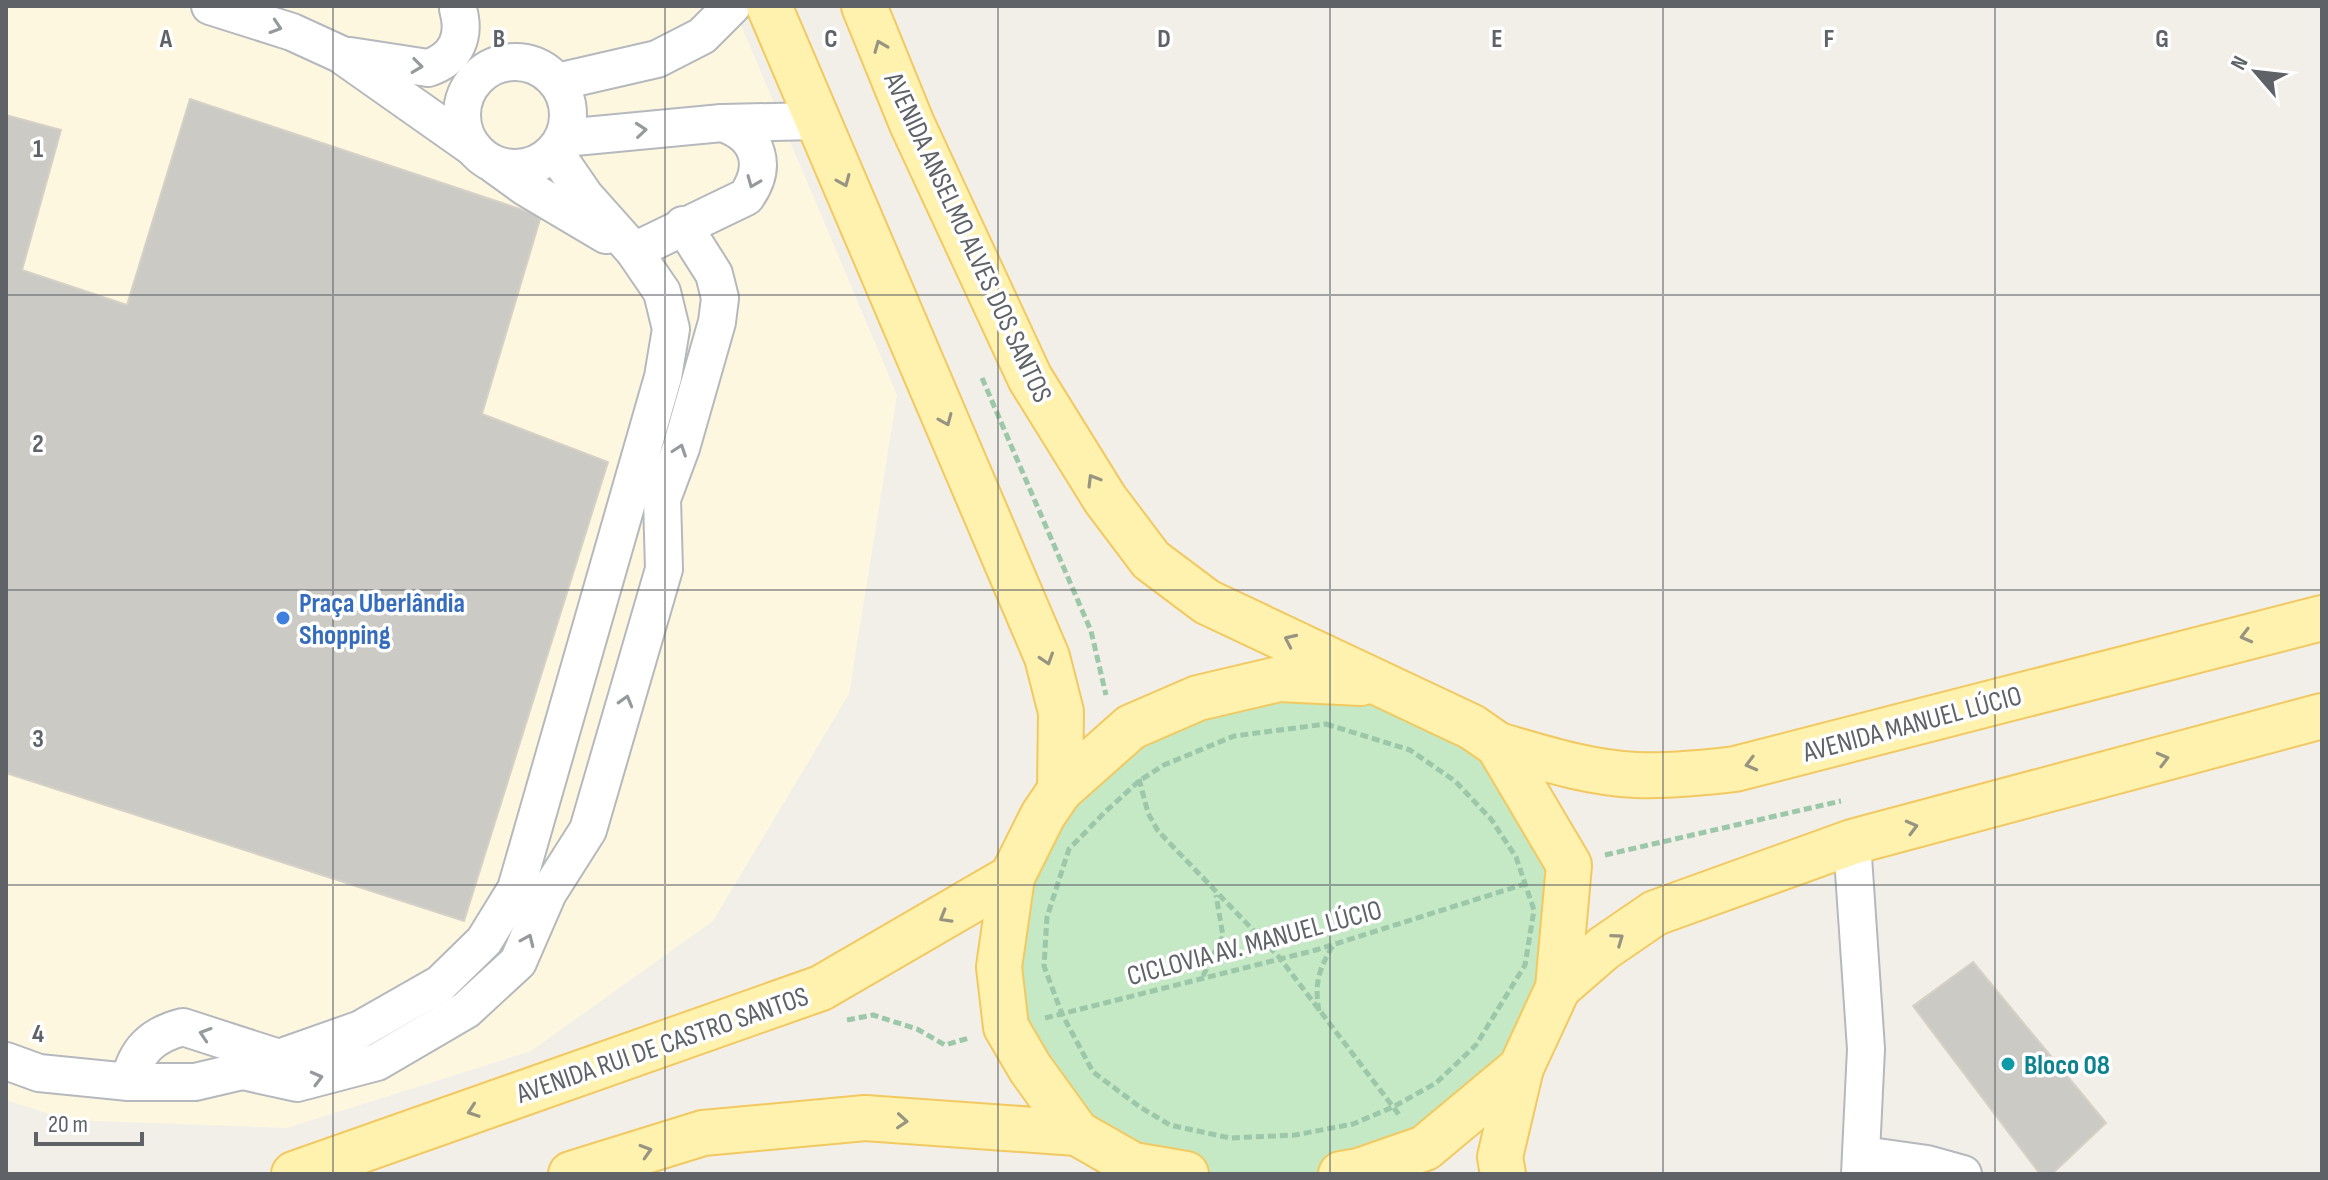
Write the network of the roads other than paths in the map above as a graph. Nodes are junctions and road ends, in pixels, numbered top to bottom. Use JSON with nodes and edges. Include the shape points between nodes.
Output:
{"nodes":[{"id":1,"x":210,"y":6,"type":"edge"},
{"id":2,"x":732,"y":6,"type":"edge"},
{"id":3,"x":769,"y":6,"type":"edge"},
{"id":4,"x":864,"y":6,"type":"edge"},
{"id":5,"x":457,"y":8,"type":"edge"},
{"id":6,"x":340,"y":54,"type":"junction"},
{"id":7,"x":517,"y":62,"type":"junction"},
{"id":8,"x":557,"y":82,"type":"junction"},
{"id":9,"x":818,"y":121,"type":"junction"},
{"id":10,"x":722,"y":123,"type":"junction"},
{"id":11,"x":559,"y":144,"type":"junction"},
{"id":12,"x":484,"y":156,"type":"junction"},
{"id":13,"x":683,"y":225,"type":"junction"},
{"id":14,"x":634,"y":251,"type":"junction"},
{"id":15,"x":2322,"y":618,"type":"edge"},
{"id":16,"x":1386,"y":685,"type":"junction"},
{"id":17,"x":2322,"y":716,"type":"edge"},
{"id":18,"x":1498,"y":745,"type":"junction"},
{"id":19,"x":1060,"y":790,"type":"junction"},
{"id":20,"x":1852,"y":842,"type":"junction"},
{"id":21,"x":1012,"y":877,"type":"junction"},
{"id":22,"x":1558,"y":988,"type":"junction"},
{"id":23,"x":279,"y":1058,"type":"junction"},
{"id":24,"x":6,"y":1061,"type":"edge"},
{"id":25,"x":1521,"y":1068,"type":"junction"},
{"id":26,"x":242,"y":1071,"type":"junction"},
{"id":27,"x":129,"y":1082,"type":"junction"},
{"id":28,"x":1077,"y":1133,"type":"junction"},
{"id":29,"x":1862,"y":1164,"type":"edge"},
{"id":30,"x":1143,"y":1170,"type":"edge"},
{"id":31,"x":294,"y":1174,"type":"edge"},
{"id":32,"x":571,"y":1174,"type":"edge"},
{"id":33,"x":1186,"y":1174,"type":"edge"},
{"id":34,"x":1341,"y":1174,"type":"edge"},
{"id":35,"x":1503,"y":1174,"type":"edge"},
{"id":36,"x":1963,"y":1174,"type":"edge"}],
"edges":[{"from":1,"to":6,"type":"street","one_way":true,"via":[[292,32]]},
{"from":2,"to":8,"type":"street","via":[[702,36],[657,59]]},
{"from":3,"to":9,"type":"main road"},
{"from":16,"to":4,"type":"main road","name":"AVENIDA ANSELMO ALVES DOS SANTOS","one_way":true,"via":[[1207,602],[1151,560],[1105,499],[1030,378],[912,124]]},
{"from":6,"to":5,"type":"street","one_way":true,"via":[[428,68],[440,64],[462,34]]},
{"from":5,"to":7,"type":"street"},
{"from":6,"to":12,"type":"street"},
{"from":7,"to":8,"type":"street","via":[[533,64]]},
{"from":7,"to":12,"type":"street","via":[[488,68],[467,90],[461,119]]},
{"from":8,"to":11,"type":"street","via":[[568,109]]},
{"from":9,"to":10,"type":"street"},
{"from":9,"to":19,"type":"main road","one_way":true,"via":[[1047,657],[1061,712]]},
{"from":11,"to":10,"type":"street","one_way":true},
{"from":10,"to":13,"type":"street","one_way":true,"via":[[735,127],[754,147],[754,186],[746,197]]},
{"from":11,"to":12,"type":"street","via":[[527,167],[511,169]]},
{"from":11,"to":14,"type":"street","via":[[585,196]]},
{"from":12,"to":14,"type":"street","via":[[525,187]]},
{"from":13,"to":14,"type":"street"},
{"from":26,"to":13,"type":"street","one_way":true,"via":[[297,1083],[377,1062],[466,1010],[518,962],[548,893],[588,830],[664,569],[662,499],[717,322],[720,298],[714,274]]},
{"from":14,"to":23,"type":"street","via":[[662,292],[671,329],[663,377],[516,889],[484,941],[440,984],[361,1029]]},
{"from":15,"to":18,"type":"main road","name":"AVENIDA MANUEL LÚCIO","one_way":true,"via":[[1735,769],[1633,775],[1563,764]]},
{"from":16,"to":18,"type":"main road","name":"AVENIDA ANSELMO ALVES DOS SANTOS"},
{"from":16,"to":19,"type":"main road","via":[[1279,679],[1198,698],[1131,727]]},
{"from":20,"to":17,"type":"main road","one_way":true},
{"from":18,"to":22,"type":"main road","via":[[1569,865]]},
{"from":19,"to":21,"type":"main road"},
{"from":22,"to":20,"type":"main road","one_way":true,"via":[[1655,913]]},
{"from":20,"to":29,"type":"street","via":[[1866,1049]]},
{"from":21,"to":28,"type":"main road","via":[[999,967],[1006,1027]]},
{"from":21,"to":31,"type":"main road","name":"AVENIDA RUI DE CASTRO SANTOS","one_way":true,"via":[[821,988]]},
{"from":22,"to":25,"type":"main road"},
{"from":23,"to":26,"type":"street"},
{"from":23,"to":27,"type":"street","one_way":true,"via":[[183,1027],[152,1039],[140,1051]]},
{"from":24,"to":27,"type":"street","via":[[39,1073]]},
{"from":25,"to":34,"type":"main road","via":[[1425,1148]]},
{"from":25,"to":35,"type":"main road","via":[[1500,1157]]},
{"from":26,"to":27,"type":"street","via":[[195,1082]]},
{"from":28,"to":30,"type":"main road"},
{"from":32,"to":28,"type":"main road","one_way":true,"via":[[703,1133],[865,1118]]},
{"from":29,"to":36,"type":"street","via":[[1927,1164]]},
{"from":30,"to":33,"type":"main road"}]}
